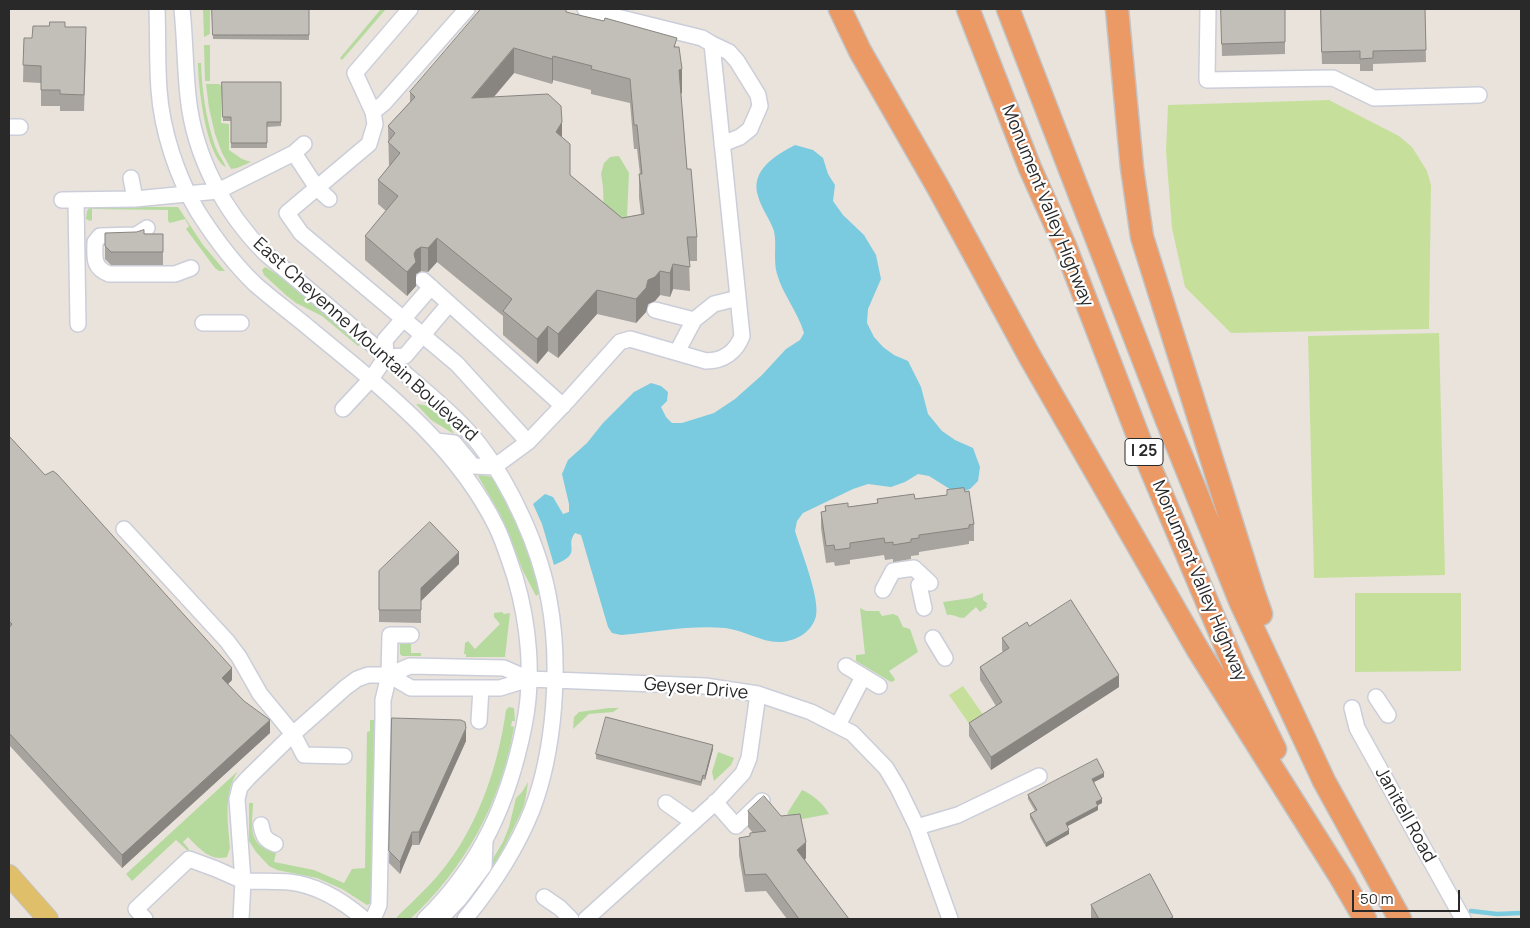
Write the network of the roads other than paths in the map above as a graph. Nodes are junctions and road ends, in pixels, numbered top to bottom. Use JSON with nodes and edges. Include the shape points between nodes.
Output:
{"nodes":[{"id":1,"x":157,"y":9,"type":"edge"},
{"id":2,"x":182,"y":9,"type":"edge"},
{"id":3,"x":410,"y":9,"type":"edge"},
{"id":4,"x":467,"y":9,"type":"edge"},
{"id":5,"x":585,"y":9,"type":"edge"},
{"id":6,"x":833,"y":9,"type":"edge"},
{"id":7,"x":840,"y":9,"type":"edge"},
{"id":8,"x":968,"y":9,"type":"edge"},
{"id":9,"x":1008,"y":9,"type":"edge"},
{"id":10,"x":1117,"y":9,"type":"edge"},
{"id":11,"x":1208,"y":9,"type":"edge"},
{"id":12,"x":849,"y":29,"type":"junction"},
{"id":13,"x":712,"y":44,"type":"junction"},
{"id":14,"x":1479,"y":96,"type":"dead end"},
{"id":15,"x":373,"y":112,"type":"junction"},
{"id":16,"x":722,"y":144,"type":"junction"},
{"id":17,"x":131,"y":178,"type":"dead end"},
{"id":18,"x":317,"y":188,"type":"junction"},
{"id":19,"x":218,"y":191,"type":"junction"},
{"id":20,"x":189,"y":194,"type":"junction"},
{"id":21,"x":328,"y":198,"type":"dead end"},
{"id":22,"x":135,"y":199,"type":"junction"},
{"id":23,"x":147,"y":228,"type":"dead end"},
{"id":24,"x":192,"y":268,"type":"dead end"},
{"id":25,"x":738,"y":298,"type":"junction"},
{"id":26,"x":450,"y":304,"type":"junction"},
{"id":27,"x":655,"y":310,"type":"dead end"},
{"id":28,"x":403,"y":319,"type":"junction"},
{"id":29,"x":694,"y":320,"type":"junction"},
{"id":30,"x":203,"y":323,"type":"dead end"},
{"id":31,"x":241,"y":323,"type":"dead end"},
{"id":32,"x":78,"y":324,"type":"dead end"},
{"id":33,"x":422,"y":335,"type":"junction"},
{"id":34,"x":677,"y":352,"type":"junction"},
{"id":35,"x":386,"y":357,"type":"junction"},
{"id":36,"x":371,"y":380,"type":"junction"},
{"id":37,"x":563,"y":406,"type":"junction"},
{"id":38,"x":343,"y":409,"type":"dead end"},
{"id":39,"x":436,"y":441,"type":"junction"},
{"id":40,"x":528,"y":442,"type":"junction"},
{"id":41,"x":494,"y":467,"type":"junction"},
{"id":42,"x":124,"y":528,"type":"dead end"},
{"id":43,"x":883,"y":590,"type":"dead end"},
{"id":44,"x":924,"y":608,"type":"dead end"},
{"id":45,"x":410,"y":635,"type":"dead end"},
{"id":46,"x":933,"y":638,"type":"dead end"},
{"id":47,"x":945,"y":658,"type":"dead end"},
{"id":48,"x":846,"y":666,"type":"dead end"},
{"id":49,"x":390,"y":675,"type":"junction"},
{"id":50,"x":863,"y":677,"type":"junction"},
{"id":51,"x":529,"y":679,"type":"junction"},
{"id":52,"x":554,"y":681,"type":"junction"},
{"id":53,"x":879,"y":686,"type":"dead end"},
{"id":54,"x":481,"y":688,"type":"junction"},
{"id":55,"x":758,"y":694,"type":"junction"},
{"id":56,"x":1376,"y":697,"type":"dead end"},
{"id":57,"x":1352,"y":708,"type":"dead end"},
{"id":58,"x":1388,"y":715,"type":"dead end"},
{"id":59,"x":479,"y":721,"type":"dead end"},
{"id":60,"x":838,"y":725,"type":"junction"},
{"id":61,"x":293,"y":734,"type":"junction"},
{"id":62,"x":344,"y":756,"type":"dead end"},
{"id":63,"x":1039,"y":776,"type":"dead end"},
{"id":64,"x":764,"y":800,"type":"edge"},
{"id":65,"x":666,"y":802,"type":"dead end"},
{"id":66,"x":715,"y":802,"type":"junction"},
{"id":67,"x":693,"y":822,"type":"junction"},
{"id":68,"x":262,"y":825,"type":"dead end"},
{"id":69,"x":917,"y":827,"type":"junction"},
{"id":70,"x":485,"y":840,"type":"junction"},
{"id":71,"x":275,"y":844,"type":"dead end"},
{"id":72,"x":9,"y":875,"type":"edge"},
{"id":73,"x":243,"y":881,"type":"junction"},
{"id":74,"x":1345,"y":884,"type":"junction"},
{"id":75,"x":544,"y":897,"type":"dead end"},
{"id":76,"x":48,"y":919,"type":"edge"},
{"id":77,"x":145,"y":919,"type":"edge"},
{"id":78,"x":241,"y":919,"type":"edge"},
{"id":79,"x":364,"y":919,"type":"edge"},
{"id":80,"x":373,"y":919,"type":"edge"},
{"id":81,"x":425,"y":919,"type":"edge"},
{"id":82,"x":440,"y":919,"type":"edge"},
{"id":83,"x":465,"y":919,"type":"edge"},
{"id":84,"x":571,"y":919,"type":"edge"},
{"id":85,"x":586,"y":919,"type":"edge"},
{"id":86,"x":950,"y":919,"type":"edge"},
{"id":87,"x":1365,"y":919,"type":"edge"},
{"id":88,"x":1401,"y":919,"type":"edge"},
{"id":89,"x":1463,"y":919,"type":"edge"}],
"edges":[{"from":1,"to":20,"type":"street","name":"East Cheyenne Mountain Boulevard","via":[[161,107]]},
{"from":2,"to":19,"type":"street","name":"East Cheyenne Mountain Boulevard","via":[[192,121]]},
{"from":3,"to":15,"type":"street","via":[[355,73]]},
{"from":4,"to":15,"type":"street"},
{"from":5,"to":13,"type":"street","via":[[702,38]]},
{"from":6,"to":12,"type":"highway"},
{"from":7,"to":12,"type":"highway"},
{"from":8,"to":74,"type":"highway","name":"Monument Valley Highway","number":"I 25","via":[[1030,168],[1065,246],[1150,467],[1234,668],[1319,840]]},
{"from":9,"to":88,"type":"highway","name":"Monument Valley Highway","number":"I 25","via":[[1166,418],[1241,602],[1324,781]]},
{"from":10,"to":88,"type":"highway","via":[[1142,237],[1254,594]]},
{"from":11,"to":14,"type":"street","via":[[1207,80],[1332,78],[1374,98]]},
{"from":12,"to":74,"type":"highway","via":[[1030,357],[1198,650]]},
{"from":13,"to":16,"type":"street"},
{"from":13,"to":16,"type":"street","via":[[729,52],[738,61],[758,95],[760,106],[750,129]]},
{"from":15,"to":18,"type":"street","via":[[375,124],[369,144]]},
{"from":16,"to":25,"type":"street"},
{"from":17,"to":22,"type":"street"},
{"from":18,"to":19,"type":"street","via":[[299,148]]},
{"from":18,"to":21,"type":"street"},
{"from":18,"to":28,"type":"street","via":[[287,213],[301,233]]},
{"from":19,"to":20,"type":"street"},
{"from":19,"to":35,"type":"street","name":"East Cheyenne Mountain Boulevard","via":[[261,249]]},
{"from":20,"to":22,"type":"street"},
{"from":20,"to":36,"type":"street","name":"East Cheyenne Mountain Boulevard","via":[[221,245],[254,283]]},
{"from":22,"to":32,"type":"street","via":[[69,200]]},
{"from":23,"to":24,"type":"street","via":[[136,235],[100,236],[96,242],[97,266],[109,274],[175,274]]},
{"from":25,"to":29,"type":"street","via":[[714,304]]},
{"from":25,"to":34,"type":"street","via":[[742,336],[731,353],[715,361],[706,361]]},
{"from":26,"to":28,"type":"street","via":[[427,284]]},
{"from":26,"to":33,"type":"street"},
{"from":26,"to":37,"type":"street"},
{"from":27,"to":29,"type":"street"},
{"from":28,"to":33,"type":"street"},
{"from":28,"to":35,"type":"street","via":[[385,340]]},
{"from":29,"to":34,"type":"street"},
{"from":30,"to":31,"type":"street"},
{"from":33,"to":35,"type":"street","via":[[405,356]]},
{"from":33,"to":40,"type":"street","via":[[457,364]]},
{"from":34,"to":37,"type":"street","via":[[630,339],[620,342]]},
{"from":35,"to":36,"type":"street"},
{"from":35,"to":41,"type":"street","name":"East Cheyenne Mountain Boulevard","via":[[464,427]]},
{"from":36,"to":38,"type":"street"},
{"from":36,"to":39,"type":"street","name":"East Cheyenne Mountain Boulevard"},
{"from":37,"to":40,"type":"street"},
{"from":39,"to":41,"type":"street","via":[[454,443],[473,466]]},
{"from":39,"to":51,"type":"street","name":"East Cheyenne Mountain Boulevard","via":[[482,500],[497,528],[519,592],[528,643]]},
{"from":40,"to":41,"type":"street"},
{"from":41,"to":52,"type":"street","name":"East Cheyenne Mountain Boulevard","via":[[510,491],[543,575],[553,624]]},
{"from":42,"to":61,"type":"street","via":[[227,641],[260,694]]},
{"from":43,"to":44,"type":"street","via":[[893,571],[914,568],[924,584]]},
{"from":45,"to":49,"type":"street","via":[[390,635]]},
{"from":46,"to":47,"type":"street"},
{"from":48,"to":50,"type":"street"},
{"from":49,"to":51,"type":"street","via":[[410,666],[504,668]]},
{"from":49,"to":54,"type":"street","via":[[411,688]]},
{"from":49,"to":61,"type":"street","via":[[368,675],[357,679]]},
{"from":49,"to":80,"type":"street","via":[[383,700],[379,905]]},
{"from":50,"to":53,"type":"street"},
{"from":50,"to":60,"type":"street"},
{"from":51,"to":52,"type":"street","name":"Geyser Drive"},
{"from":51,"to":54,"type":"street","via":[[500,688]]},
{"from":51,"to":70,"type":"street","name":"East Cheyenne Mountain Boulevard","via":[[528,707],[516,761],[499,814]]},
{"from":52,"to":55,"type":"street","name":"Geyser Drive","via":[[705,686]]},
{"from":52,"to":83,"type":"street","name":"East Cheyenne Mountain Boulevard","via":[[552,721],[541,783],[532,810],[499,874]]},
{"from":54,"to":59,"type":"street"},
{"from":55,"to":60,"type":"street","name":"Geyser Drive","via":[[803,708]]},
{"from":55,"to":66,"type":"street","via":[[749,758],[743,772]]},
{"from":56,"to":58,"type":"street"},
{"from":57,"to":89,"type":"street","name":"Janitell Road","via":[[1357,728]]},
{"from":60,"to":69,"type":"street","name":"Geyser Drive","via":[[852,734],[886,768]]},
{"from":61,"to":62,"type":"street","via":[[304,755]]},
{"from":61,"to":73,"type":"street","via":[[240,786]]},
{"from":63,"to":69,"type":"street","via":[[958,815]]},
{"from":64,"to":66,"type":"street","via":[[736,826]]},
{"from":65,"to":67,"type":"street"},
{"from":66,"to":67,"type":"street"},
{"from":67,"to":85,"type":"street"},
{"from":68,"to":71,"type":"street","via":[[267,841]]},
{"from":69,"to":86,"type":"street","name":"Geyser Drive"},
{"from":70,"to":81,"type":"street","name":"East Cheyenne Mountain Boulevard","via":[[455,885]]},
{"from":70,"to":82,"type":"street","name":"East Cheyenne Mountain Boulevard","via":[[484,866]]},
{"from":72,"to":76,"type":"main road"},
{"from":73,"to":77,"type":"street","via":[[189,859],[136,909]]},
{"from":73,"to":78,"type":"street"},
{"from":73,"to":79,"type":"street","via":[[303,885],[333,896]]},
{"from":74,"to":87,"type":"highway","name":"Monument Valley Highway","number":"I 25"},
{"from":75,"to":84,"type":"street"}]}
